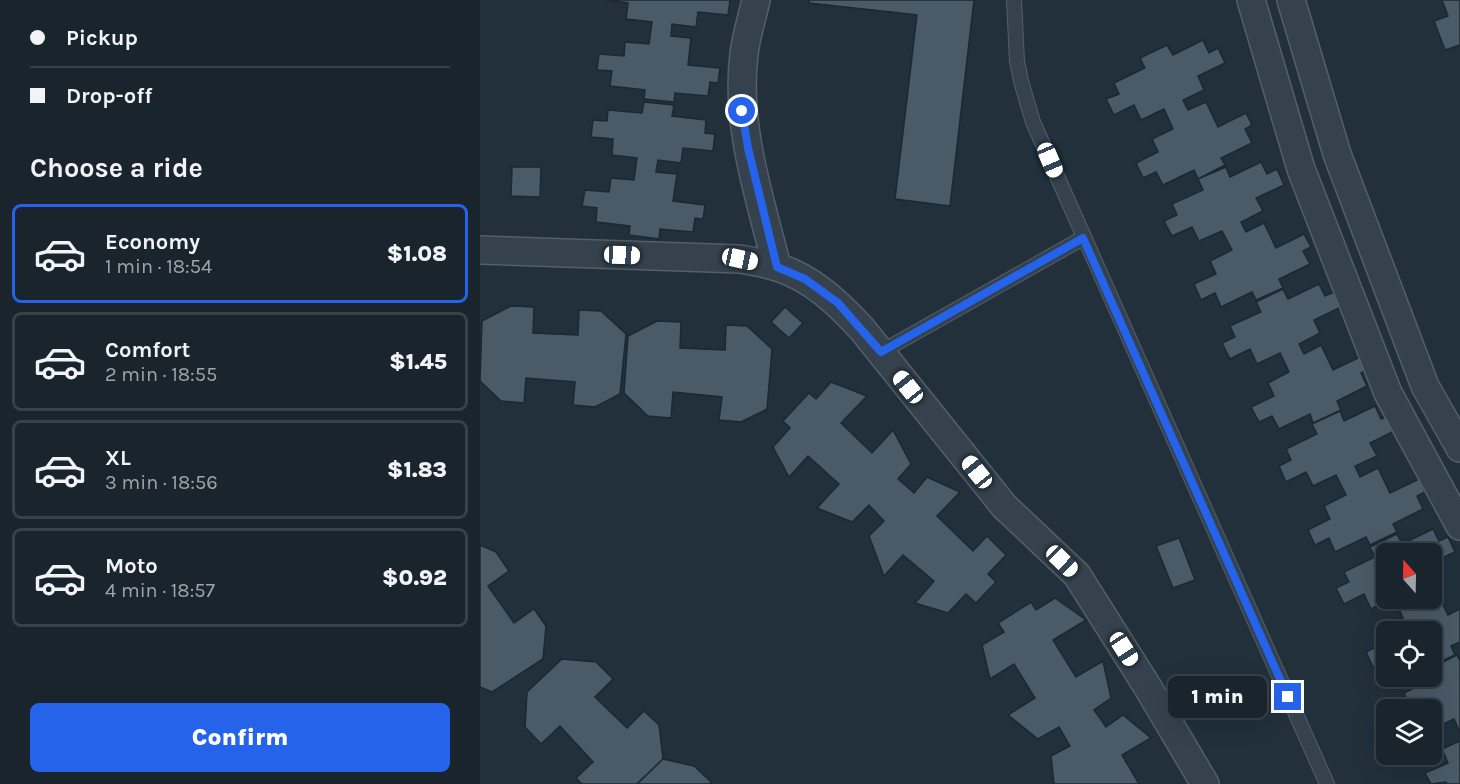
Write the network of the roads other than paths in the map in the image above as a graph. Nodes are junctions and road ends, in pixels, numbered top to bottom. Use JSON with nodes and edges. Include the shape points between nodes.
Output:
{"nodes":[{"id":1,"x":756,"y":0,"type":"edge"},
{"id":2,"x":1014,"y":0,"type":"edge"},
{"id":3,"x":1251,"y":0,"type":"edge"},
{"id":4,"x":1291,"y":0,"type":"edge"},
{"id":5,"x":1083,"y":238,"type":"junction"},
{"id":6,"x":480,"y":250,"type":"edge"},
{"id":7,"x":777,"y":267,"type":"junction"},
{"id":8,"x":881,"y":352,"type":"junction"},
{"id":9,"x":1460,"y":448,"type":"edge"},
{"id":10,"x":1460,"y":526,"type":"edge"},
{"id":11,"x":1205,"y":784,"type":"edge"},
{"id":12,"x":1327,"y":784,"type":"edge"}],
"edges":[{"from":1,"to":7,"type":"street","via":[[744,52],[742,111]]},
{"from":2,"to":5,"type":"lane","via":[[1017,61],[1026,100]]},
{"from":3,"to":10,"type":"street","via":[[1301,169],[1388,393]]},
{"from":4,"to":9,"type":"street","via":[[1337,154],[1412,353],[1425,386]]},
{"from":5,"to":8,"type":"lane"},
{"from":5,"to":12,"type":"lane"},
{"from":6,"to":7,"type":"street","via":[[740,259]]},
{"from":7,"to":8,"type":"street","via":[[805,279],[838,303]]},
{"from":8,"to":11,"type":"street","via":[[1004,506],[1077,575]]}]}
